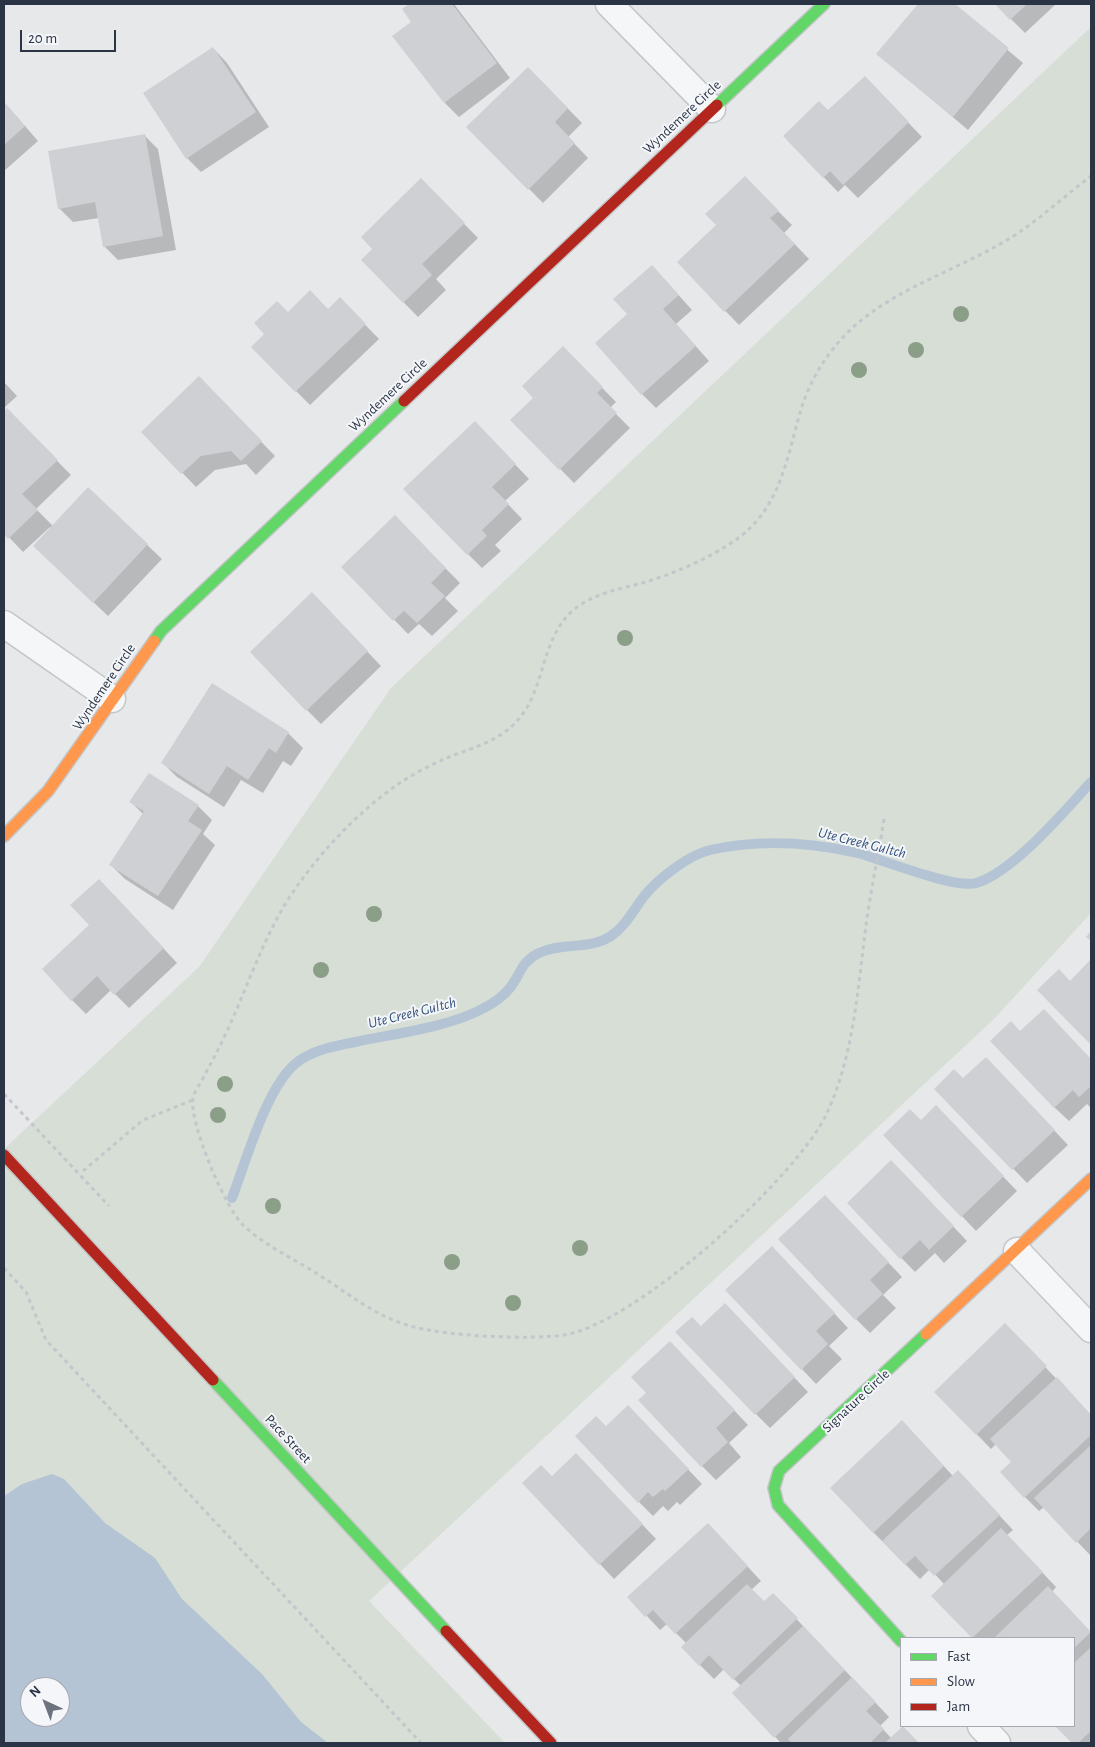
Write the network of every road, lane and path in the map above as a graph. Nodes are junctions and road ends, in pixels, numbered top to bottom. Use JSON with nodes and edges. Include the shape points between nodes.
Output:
{"nodes":[{"id":1,"x":609,"y":4,"type":"edge"},
{"id":2,"x":824,"y":4,"type":"edge"},
{"id":3,"x":712,"y":109,"type":"junction"},
{"id":4,"x":1091,"y":176,"type":"edge"},
{"id":5,"x":4,"y":624,"type":"edge"},
{"id":6,"x":112,"y":699,"type":"junction"},
{"id":7,"x":884,"y":819,"type":"dead end"},
{"id":8,"x":4,"y":836,"type":"edge"},
{"id":9,"x":4,"y":1094,"type":"edge"},
{"id":10,"x":193,"y":1100,"type":"junction"},
{"id":11,"x":4,"y":1155,"type":"edge"},
{"id":12,"x":84,"y":1171,"type":"dead end"},
{"id":13,"x":1091,"y":1179,"type":"edge"},
{"id":14,"x":109,"y":1206,"type":"dead end"},
{"id":15,"x":1017,"y":1251,"type":"junction"},
{"id":16,"x":4,"y":1268,"type":"edge"},
{"id":17,"x":1091,"y":1329,"type":"edge"},
{"id":18,"x":900,"y":1640,"type":"edge"},
{"id":19,"x":982,"y":1727,"type":"edge"},
{"id":20,"x":421,"y":1743,"type":"edge"},
{"id":21,"x":551,"y":1743,"type":"edge"},
{"id":22,"x":997,"y":1743,"type":"edge"}],
"edges":[{"from":1,"to":3,"type":"street"},
{"from":2,"to":3,"type":"street","name":"Wyndemere Circle"},
{"from":3,"to":6,"type":"street","name":"Wyndemere Circle","via":[[161,631]]},
{"from":4,"to":10,"type":"path","via":[[1016,235],[887,302],[856,324],[814,376],[776,493],[753,526],[712,554],[657,578],[612,590],[579,606],[569,614],[552,640],[530,705],[516,723],[482,745],[403,781],[341,835],[309,871],[284,907]]},
{"from":5,"to":6,"type":"street"},
{"from":6,"to":8,"type":"street","name":"Wyndemere Circle","via":[[71,762]]},
{"from":7,"to":10,"type":"path","via":[[850,1039],[828,1112],[782,1177],[679,1270],[620,1312],[578,1332],[515,1336],[431,1330],[404,1324],[370,1309],[241,1223],[226,1203],[215,1178]]},
{"from":9,"to":14,"type":"path"},
{"from":10,"to":12,"type":"path","via":[[143,1120]]},
{"from":11,"to":21,"type":"street","name":"Pace Street"},
{"from":13,"to":15,"type":"street","name":"Signature Circle"},
{"from":15,"to":17,"type":"street"},
{"from":15,"to":18,"type":"street","name":"Signature Circle","via":[[779,1471],[774,1480],[778,1505]]},
{"from":16,"to":20,"type":"path","via":[[26,1292],[46,1340]]},
{"from":19,"to":22,"type":"street"}]}
